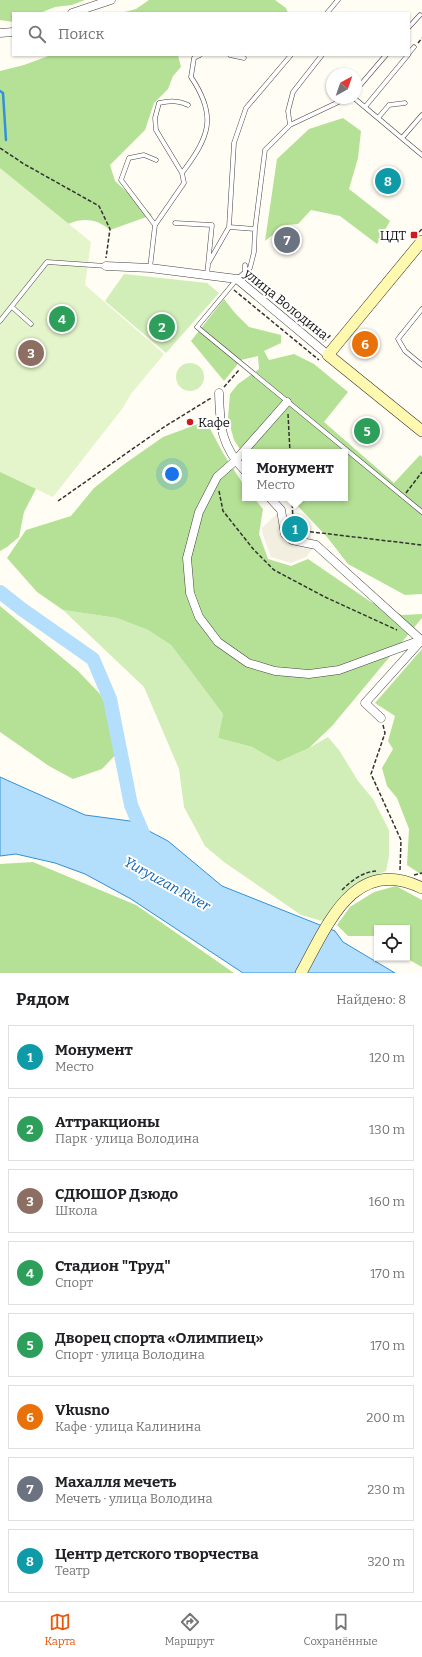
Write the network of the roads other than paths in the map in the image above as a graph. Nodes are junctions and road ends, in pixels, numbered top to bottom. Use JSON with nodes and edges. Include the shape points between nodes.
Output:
{"nodes":[{"id":1,"x":111,"y":0,"type":"edge"},
{"id":2,"x":338,"y":0,"type":"edge"},
{"id":3,"x":75,"y":12,"type":"edge"},
{"id":4,"x":328,"y":12,"type":"edge"},
{"id":5,"x":420,"y":15,"type":"dead end"},
{"id":6,"x":410,"y":27,"type":"edge"},
{"id":7,"x":12,"y":32,"type":"edge"},
{"id":8,"x":0,"y":33,"type":"edge"},
{"id":9,"x":414,"y":47,"type":"dead end"},
{"id":10,"x":410,"y":52,"type":"edge"},
{"id":11,"x":198,"y":56,"type":"edge"},
{"id":12,"x":235,"y":56,"type":"edge"},
{"id":13,"x":290,"y":56,"type":"edge"},
{"id":14,"x":321,"y":56,"type":"edge"},
{"id":15,"x":385,"y":56,"type":"edge"},
{"id":16,"x":406,"y":56,"type":"edge"},
{"id":17,"x":244,"y":58,"type":"dead end"},
{"id":18,"x":362,"y":83,"type":"edge"},
{"id":19,"x":405,"y":103,"type":"dead end"},
{"id":20,"x":334,"y":104,"type":"edge"},
{"id":21,"x":362,"y":104,"type":"edge"},
{"id":22,"x":188,"y":105,"type":"dead end"},
{"id":23,"x":365,"y":106,"type":"junction"},
{"id":24,"x":422,"y":115,"type":"edge"},
{"id":25,"x":378,"y":118,"type":"junction"},
{"id":26,"x":290,"y":125,"type":"junction"},
{"id":27,"x":402,"y":138,"type":"junction"},
{"id":28,"x":422,"y":155,"type":"edge"},
{"id":29,"x":156,"y":160,"type":"dead end"},
{"id":30,"x":182,"y":173,"type":"junction"},
{"id":31,"x":175,"y":223,"type":"dead end"},
{"id":32,"x":155,"y":225,"type":"junction"},
{"id":33,"x":228,"y":227,"type":"junction"},
{"id":34,"x":255,"y":229,"type":"junction"},
{"id":35,"x":421,"y":245,"type":"edge"},
{"id":36,"x":209,"y":262,"type":"junction"},
{"id":37,"x":246,"y":265,"type":"dead end"},
{"id":38,"x":106,"y":266,"type":"joint"},
{"id":39,"x":150,"y":268,"type":"junction"},
{"id":40,"x":244,"y":273,"type":"junction"},
{"id":41,"x":207,"y":275,"type":"junction"},
{"id":42,"x":237,"y":279,"type":"junction"},
{"id":43,"x":12,"y":307,"type":"junction"},
{"id":44,"x":422,"y":309,"type":"edge"},
{"id":45,"x":0,"y":321,"type":"edge"},
{"id":46,"x":31,"y":324,"type":"dead end"},
{"id":47,"x":328,"y":355,"type":"junction"},
{"id":48,"x":422,"y":365,"type":"edge"},
{"id":49,"x":219,"y":393,"type":"road end"},
{"id":50,"x":287,"y":402,"type":"junction"},
{"id":51,"x":422,"y":431,"type":"edge"},
{"id":52,"x":246,"y":449,"type":"edge"},
{"id":53,"x":345,"y":449,"type":"edge"},
{"id":54,"x":348,"y":451,"type":"edge"},
{"id":55,"x":242,"y":453,"type":"edge"},
{"id":56,"x":235,"y":461,"type":"junction"},
{"id":57,"x":242,"y":468,"type":"edge"},
{"id":58,"x":273,"y":501,"type":"edge"},
{"id":59,"x":422,"y":512,"type":"edge"},
{"id":60,"x":422,"y":640,"type":"edge"},
{"id":61,"x":381,"y":718,"type":"road end"},
{"id":62,"x":422,"y":888,"type":"edge"},
{"id":63,"x":300,"y":973,"type":"edge"}],
"edges":[{"from":1,"to":3,"type":"street"},
{"from":2,"to":4,"type":"lane"},
{"from":5,"to":6,"type":"lane"},
{"from":7,"to":8,"type":"street"},
{"from":9,"to":10,"type":"lane"},
{"from":11,"to":30,"type":"lane","via":[[194,58],[191,78],[200,90],[208,114],[208,131],[196,155]]},
{"from":12,"to":17,"type":"lane"},
{"from":13,"to":33,"type":"lane","via":[[246,108],[234,143]]},
{"from":14,"to":26,"type":"lane","via":[[293,92],[288,111]]},
{"from":15,"to":18,"type":"lane"},
{"from":16,"to":23,"type":"lane"},
{"from":19,"to":25,"type":"lane","via":[[388,105]]},
{"from":20,"to":26,"type":"lane"},
{"from":21,"to":23,"type":"lane"},
{"from":22,"to":30,"type":"lane","via":[[181,101],[159,103],[155,118],[156,130]]},
{"from":23,"to":25,"type":"lane"},
{"from":24,"to":27,"type":"lane"},
{"from":25,"to":27,"type":"lane"},
{"from":26,"to":34,"type":"lane","via":[[266,150]]},
{"from":27,"to":28,"type":"lane"},
{"from":29,"to":32,"type":"lane","via":[[144,155],[129,158],[121,180]]},
{"from":30,"to":32,"type":"lane","via":[[184,183]]},
{"from":31,"to":36,"type":"lane","via":[[212,225]]},
{"from":32,"to":39,"type":"lane"},
{"from":33,"to":34,"type":"lane"},
{"from":33,"to":36,"type":"lane"},
{"from":34,"to":40,"type":"lane","via":[[254,252],[250,268]]},
{"from":35,"to":47,"type":"street"},
{"from":36,"to":41,"type":"lane"},
{"from":37,"to":40,"type":"lane"},
{"from":38,"to":39,"type":"street","name":"улица Володина"},
{"from":38,"to":43,"type":"lane","via":[[48,262]]},
{"from":39,"to":41,"type":"street","name":"улица Володина"},
{"from":40,"to":42,"type":"lane"},
{"from":41,"to":42,"type":"street","name":"улица Володина"},
{"from":42,"to":47,"type":"street","name":"улица Володина"},
{"from":42,"to":50,"type":"lane","via":[[197,327]]},
{"from":43,"to":45,"type":"lane"},
{"from":43,"to":46,"type":"lane"},
{"from":44,"to":48,"type":"lane","via":[[398,339],[405,351]]},
{"from":47,"to":51,"type":"street","name":"улица Володина"},
{"from":49,"to":56,"type":"street","via":[[219,415],[226,445]]},
{"from":50,"to":52,"type":"street"},
{"from":50,"to":53,"type":"lane"},
{"from":54,"to":59,"type":"lane"},
{"from":55,"to":56,"type":"street"},
{"from":56,"to":57,"type":"street"},
{"from":56,"to":60,"type":"street","via":[[217,477],[199,512],[187,558],[190,593],[199,618],[218,642],[248,663],[275,671],[309,674],[339,670]]},
{"from":58,"to":60,"type":"street","via":[[281,510],[285,534],[292,540],[316,545]]},
{"from":60,"to":61,"type":"street","via":[[365,703]]},
{"from":62,"to":63,"type":"street","via":[[410,882],[385,879],[365,884],[337,909]]}]}
